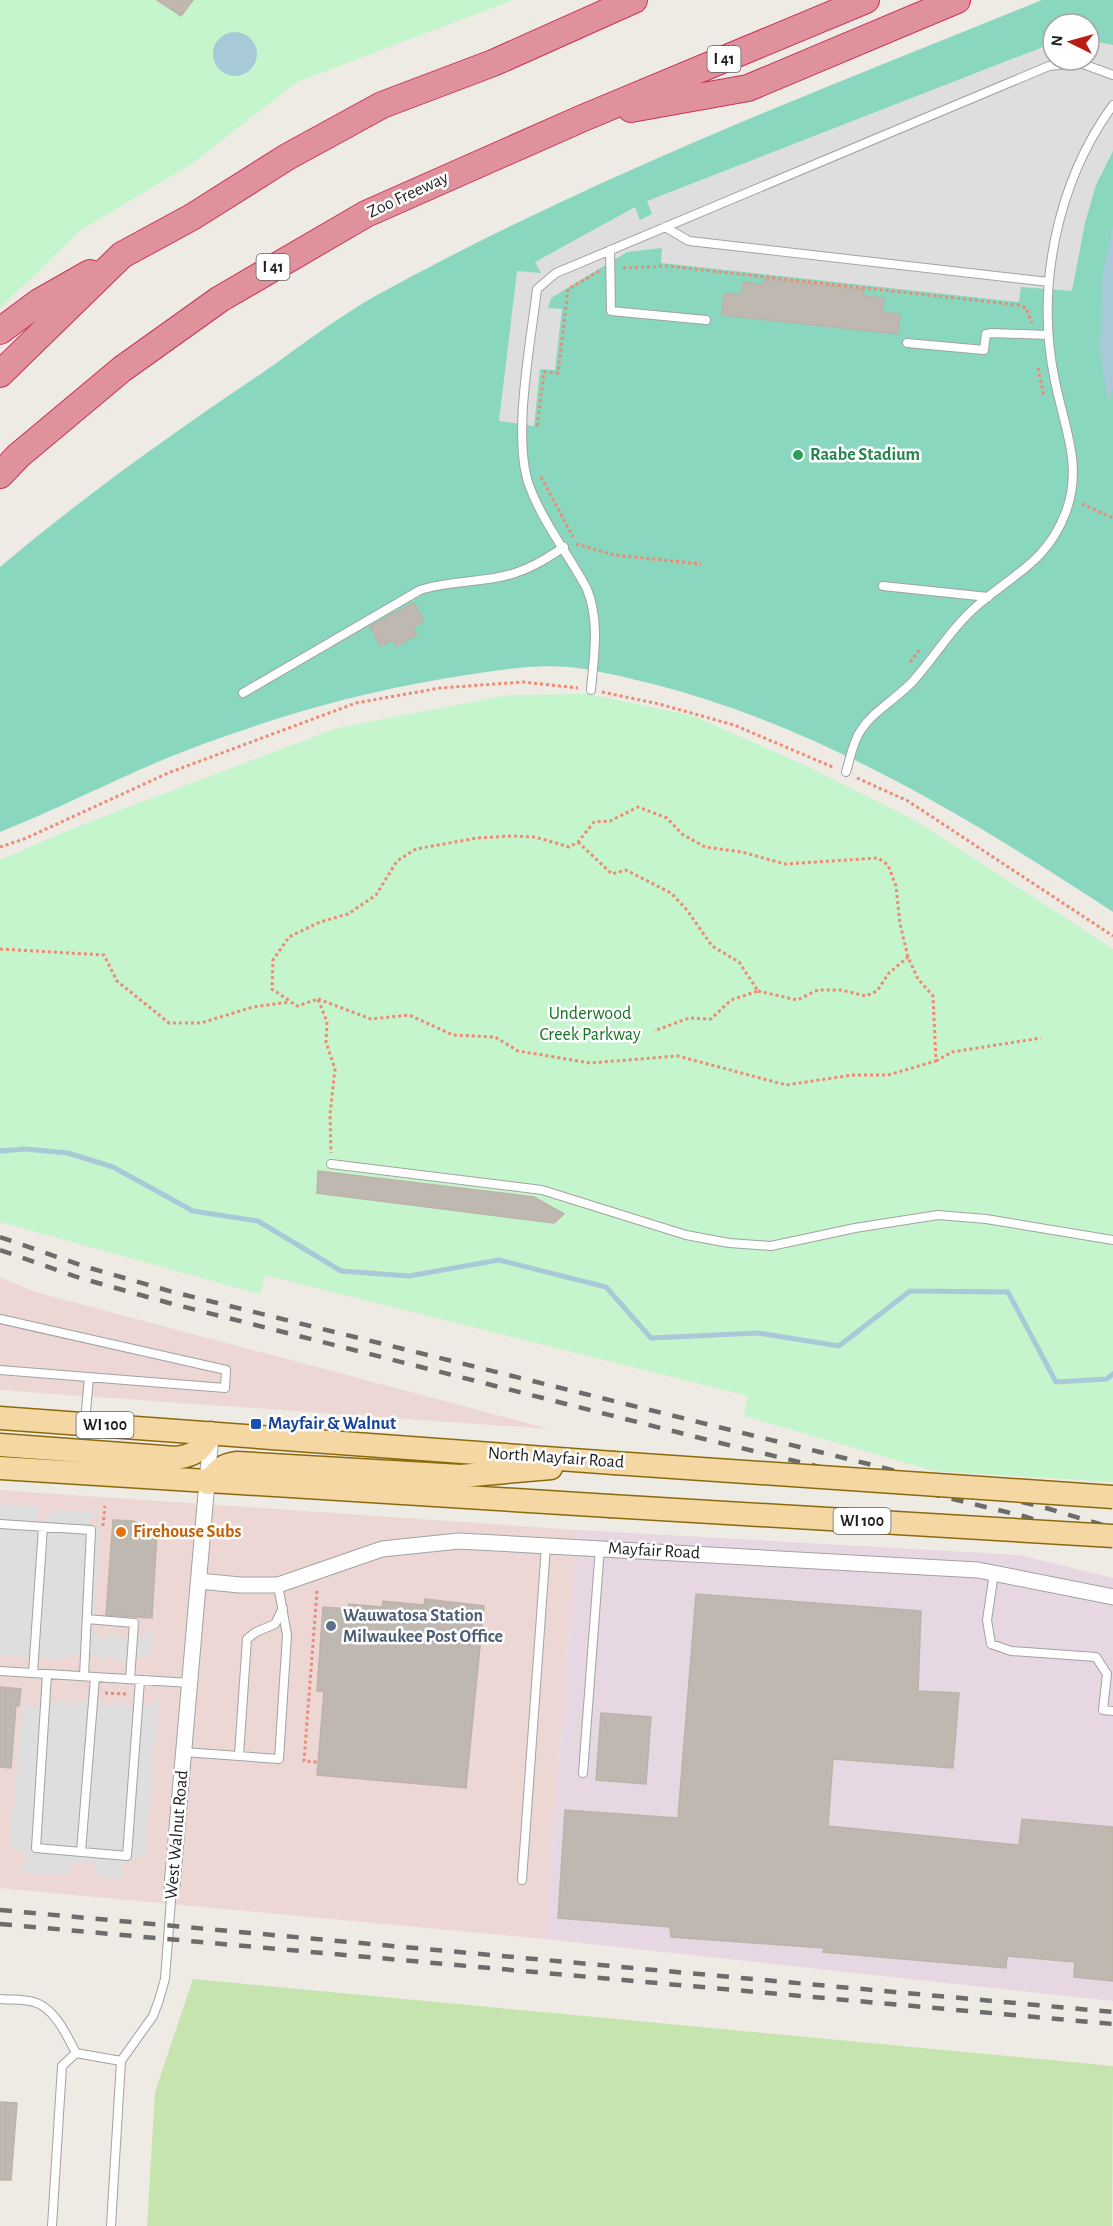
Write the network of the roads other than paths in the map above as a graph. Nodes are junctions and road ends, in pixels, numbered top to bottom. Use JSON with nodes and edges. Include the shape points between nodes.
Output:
{"nodes":[{"id":1,"x":634,"y":0,"type":"edge"},
{"id":2,"x":866,"y":0,"type":"edge"},
{"id":3,"x":957,"y":0,"type":"edge"},
{"id":4,"x":1113,"y":75,"type":"edge"},
{"id":5,"x":1113,"y":105,"type":"edge"},
{"id":6,"x":583,"y":118,"type":"junction"},
{"id":7,"x":665,"y":227,"type":"junction"},
{"id":8,"x":610,"y":250,"type":"junction"},
{"id":9,"x":122,"y":255,"type":"junction"},
{"id":10,"x":1049,"y":282,"type":"junction"},
{"id":11,"x":706,"y":320,"type":"dead end"},
{"id":12,"x":0,"y":331,"type":"edge"},
{"id":13,"x":1048,"y":336,"type":"junction"},
{"id":14,"x":907,"y":343,"type":"dead end"},
{"id":15,"x":0,"y":374,"type":"edge"},
{"id":16,"x":0,"y":475,"type":"edge"},
{"id":17,"x":564,"y":547,"type":"junction"},
{"id":18,"x":883,"y":586,"type":"dead end"},
{"id":19,"x":988,"y":597,"type":"junction"},
{"id":20,"x":591,"y":690,"type":"road end"},
{"id":21,"x":243,"y":693,"type":"dead end"},
{"id":22,"x":846,"y":772,"type":"road end"},
{"id":23,"x":331,"y":1164,"type":"road end"},
{"id":24,"x":1113,"y":1240,"type":"edge"},
{"id":25,"x":0,"y":1319,"type":"edge"},
{"id":26,"x":0,"y":1370,"type":"edge"},
{"id":27,"x":88,"y":1377,"type":"junction"},
{"id":28,"x":0,"y":1418,"type":"edge"},
{"id":29,"x":85,"y":1424,"type":"junction"},
{"id":30,"x":211,"y":1433,"type":"junction"},
{"id":31,"x":0,"y":1445,"type":"edge"},
{"id":32,"x":608,"y":1462,"type":"junction"},
{"id":33,"x":0,"y":1468,"type":"edge"},
{"id":34,"x":208,"y":1483,"type":"junction"},
{"id":35,"x":1113,"y":1497,"type":"edge"},
{"id":36,"x":0,"y":1524,"type":"edge"},
{"id":37,"x":44,"y":1527,"type":"junction"},
{"id":38,"x":1113,"y":1536,"type":"edge"},
{"id":39,"x":546,"y":1544,"type":"junction"},
{"id":40,"x":600,"y":1548,"type":"junction"},
{"id":41,"x":994,"y":1573,"type":"junction"},
{"id":42,"x":199,"y":1581,"type":"junction"},
{"id":43,"x":278,"y":1585,"type":"junction"},
{"id":44,"x":1113,"y":1597,"type":"edge"},
{"id":45,"x":284,"y":1606,"type":"junction"},
{"id":46,"x":87,"y":1619,"type":"junction"},
{"id":47,"x":0,"y":1671,"type":"edge"},
{"id":48,"x":33,"y":1673,"type":"junction"},
{"id":49,"x":47,"y":1674,"type":"junction"},
{"id":50,"x":84,"y":1676,"type":"junction"},
{"id":51,"x":95,"y":1677,"type":"junction"},
{"id":52,"x":130,"y":1680,"type":"junction"},
{"id":53,"x":140,"y":1680,"type":"junction"},
{"id":54,"x":191,"y":1683,"type":"junction"},
{"id":55,"x":1113,"y":1711,"type":"edge"},
{"id":56,"x":184,"y":1752,"type":"junction"},
{"id":57,"x":239,"y":1755,"type":"junction"},
{"id":58,"x":584,"y":1773,"type":"dead end"},
{"id":59,"x":81,"y":1852,"type":"junction"},
{"id":60,"x":522,"y":1880,"type":"dead end"},
{"id":61,"x":172,"y":1886,"type":"joint"},
{"id":62,"x":0,"y":1999,"type":"edge"},
{"id":63,"x":76,"y":2053,"type":"junction"},
{"id":64,"x":121,"y":2061,"type":"junction"},
{"id":65,"x":52,"y":2226,"type":"edge"},
{"id":66,"x":111,"y":2226,"type":"edge"}],
"edges":[{"from":1,"to":9,"type":"highway","via":[[493,63],[382,105]]},
{"from":2,"to":6,"type":"highway","name":"Zoo Freeway","number":"I 41"},
{"from":3,"to":6,"type":"highway","via":[[748,88]]},
{"from":4,"to":7,"type":"lane","via":[[1080,63],[1048,66]]},
{"from":5,"to":10,"type":"lane","via":[[1082,155],[1072,181]]},
{"from":6,"to":16,"type":"highway","name":"Zoo Freeway","number":"I 41","via":[[366,213],[220,299],[122,369]]},
{"from":7,"to":8,"type":"lane"},
{"from":7,"to":10,"type":"lane","via":[[689,241]]},
{"from":8,"to":11,"type":"lane","via":[[611,311]]},
{"from":8,"to":17,"type":"lane","via":[[556,273],[537,289],[523,421],[524,454],[528,483]]},
{"from":9,"to":12,"type":"highway","via":[[39,302]]},
{"from":9,"to":15,"type":"highway"},
{"from":10,"to":13,"type":"lane"},
{"from":13,"to":14,"type":"lane","via":[[986,334],[984,350]]},
{"from":13,"to":19,"type":"lane","via":[[1073,456],[1070,500],[1052,540],[1040,556]]},
{"from":17,"to":20,"type":"lane","via":[[593,604],[596,624]]},
{"from":17,"to":21,"type":"lane","via":[[541,563],[513,574],[420,590]]},
{"from":18,"to":19,"type":"lane"},
{"from":19,"to":22,"type":"lane","via":[[961,620],[914,681],[867,723]]},
{"from":23,"to":24,"type":"lane","via":[[542,1190],[686,1235],[729,1243],[771,1246],[938,1215]]},
{"from":25,"to":27,"type":"lane","via":[[226,1370],[225,1388]]},
{"from":26,"to":27,"type":"lane"},
{"from":27,"to":29,"type":"lane"},
{"from":28,"to":29,"type":"main road","name":"North Mayfair Road","number":"WI 100"},
{"from":29,"to":30,"type":"main road","name":"North Mayfair Road","number":"WI 100"},
{"from":30,"to":31,"type":"main road","via":[[201,1450],[176,1458]]},
{"from":30,"to":32,"type":"main road","name":"North Mayfair Road","number":"WI 100"},
{"from":30,"to":34,"type":"street","name":"West Walnut Road"},
{"from":32,"to":34,"type":"main road","via":[[461,1476],[237,1463],[219,1468]]},
{"from":32,"to":35,"type":"main road","name":"North Mayfair Road","number":"WI 100","bridge":true},
{"from":33,"to":34,"type":"main road","number":"WI 100"},
{"from":34,"to":38,"type":"main road","number":"WI 100","bridge":true},
{"from":34,"to":42,"type":"street","name":"West Walnut Road"},
{"from":36,"to":37,"type":"lane"},
{"from":37,"to":46,"type":"lane","via":[[91,1530]]},
{"from":37,"to":48,"type":"lane"},
{"from":39,"to":40,"type":"street","name":"Mayfair Road"},
{"from":39,"to":43,"type":"street","name":"Mayfair Road","via":[[459,1541],[408,1545],[356,1556]]},
{"from":39,"to":60,"type":"lane"},
{"from":40,"to":41,"type":"street","name":"Mayfair Road"},
{"from":40,"to":58,"type":"lane"},
{"from":41,"to":44,"type":"street","name":"Mayfair Road"},
{"from":41,"to":55,"type":"lane","via":[[987,1620],[991,1644],[1011,1651],[1096,1657],[1107,1674],[1103,1710]]},
{"from":42,"to":43,"type":"street","name":"Mayfair Road"},
{"from":42,"to":54,"type":"street","name":"West Walnut Road"},
{"from":43,"to":45,"type":"lane"},
{"from":45,"to":57,"type":"lane","via":[[275,1624],[247,1639]]},
{"from":45,"to":57,"type":"lane","via":[[287,1635],[279,1759]]},
{"from":46,"to":50,"type":"lane"},
{"from":46,"to":52,"type":"lane","via":[[134,1623]]},
{"from":47,"to":48,"type":"lane"},
{"from":48,"to":49,"type":"lane"},
{"from":49,"to":50,"type":"lane"},
{"from":49,"to":59,"type":"lane","via":[[36,1848]]},
{"from":50,"to":51,"type":"lane"},
{"from":51,"to":52,"type":"lane"},
{"from":51,"to":59,"type":"lane"},
{"from":52,"to":53,"type":"lane"},
{"from":53,"to":54,"type":"lane"},
{"from":53,"to":59,"type":"lane","via":[[127,1856]]},
{"from":54,"to":56,"type":"street","name":"West Walnut Road"},
{"from":56,"to":57,"type":"lane"},
{"from":56,"to":61,"type":"street","name":"West Walnut Road"},
{"from":61,"to":64,"type":"lane","name":"West Walnut Road","via":[[165,1979],[159,2000],[153,2016]]},
{"from":62,"to":63,"type":"lane","via":[[35,2002],[48,2010]]},
{"from":63,"to":64,"type":"lane"},
{"from":63,"to":65,"type":"lane","via":[[62,2066]]},
{"from":64,"to":66,"type":"lane"}]}
